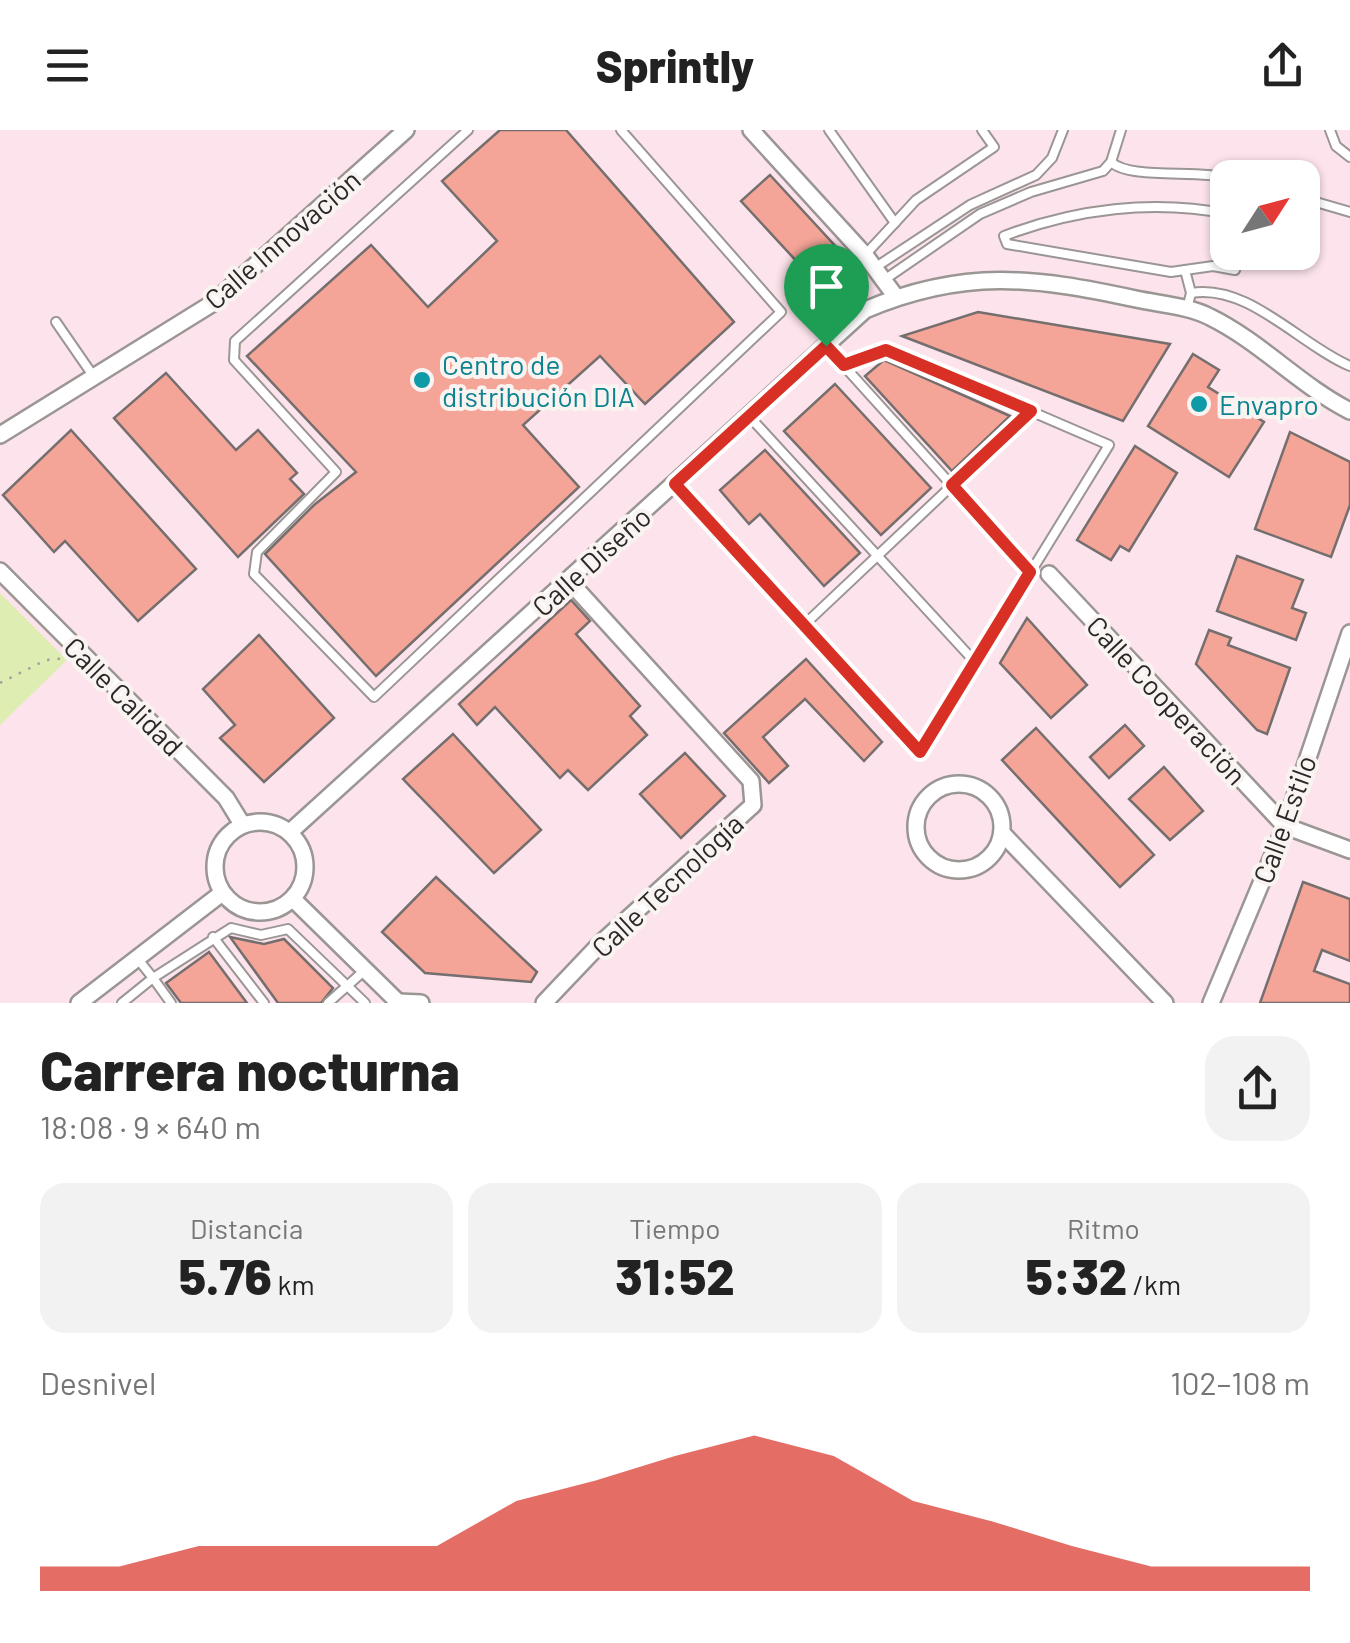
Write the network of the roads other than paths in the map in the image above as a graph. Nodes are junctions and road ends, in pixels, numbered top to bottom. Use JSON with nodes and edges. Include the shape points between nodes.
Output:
{"nodes":[{"id":1,"x":406,"y":130,"type":"edge"},
{"id":2,"x":468,"y":130,"type":"edge"},
{"id":3,"x":621,"y":130,"type":"edge"},
{"id":4,"x":751,"y":130,"type":"edge"},
{"id":5,"x":829,"y":130,"type":"edge"},
{"id":6,"x":982,"y":130,"type":"edge"},
{"id":7,"x":1063,"y":130,"type":"edge"},
{"id":8,"x":1121,"y":130,"type":"edge"},
{"id":9,"x":1330,"y":130,"type":"edge"},
{"id":10,"x":1350,"y":157,"type":"edge"},
{"id":11,"x":1111,"y":162,"type":"junction"},
{"id":12,"x":1210,"y":172,"type":"edge"},
{"id":13,"x":1320,"y":203,"type":"edge"},
{"id":14,"x":1210,"y":210,"type":"edge"},
{"id":15,"x":1350,"y":212,"type":"edge"},
{"id":16,"x":895,"y":223,"type":"junction"},
{"id":17,"x":1210,"y":266,"type":"edge"},
{"id":18,"x":875,"y":268,"type":"junction"},
{"id":19,"x":1185,"y":270,"type":"junction"},
{"id":20,"x":1190,"y":293,"type":"junction"},
{"id":21,"x":896,"y":297,"type":"junction"},
{"id":22,"x":1186,"y":310,"type":"junction"},
{"id":23,"x":56,"y":322,"type":"dead end"},
{"id":24,"x":826,"y":346,"type":"junction"},
{"id":25,"x":844,"y":365,"type":"junction"},
{"id":26,"x":1350,"y":366,"type":"edge"},
{"id":27,"x":94,"y":377,"type":"junction"},
{"id":28,"x":1031,"y":411,"type":"junction"},
{"id":29,"x":1350,"y":411,"type":"edge"},
{"id":30,"x":749,"y":416,"type":"junction"},
{"id":31,"x":0,"y":435,"type":"edge"},
{"id":32,"x":675,"y":484,"type":"junction"},
{"id":33,"x":952,"y":485,"type":"junction"},
{"id":34,"x":878,"y":555,"type":"junction"},
{"id":35,"x":0,"y":571,"type":"edge"},
{"id":36,"x":1030,"y":572,"type":"junction"},
{"id":37,"x":1049,"y":574,"type":"dead end"},
{"id":38,"x":570,"y":581,"type":"junction"},
{"id":39,"x":804,"y":626,"type":"junction"},
{"id":40,"x":1348,"y":644,"type":"edge"},
{"id":41,"x":975,"y":662,"type":"junction"},
{"id":42,"x":242,"y":824,"type":"junction"},
{"id":43,"x":1285,"y":826,"type":"junction"},
{"id":44,"x":290,"y":832,"type":"junction"},
{"id":45,"x":1002,"y":833,"type":"junction"},
{"id":46,"x":1350,"y":850,"type":"edge"},
{"id":47,"x":222,"y":893,"type":"junction"},
{"id":48,"x":293,"y":899,"type":"junction"},
{"id":49,"x":213,"y":938,"type":"junction"},
{"id":50,"x":138,"y":958,"type":"junction"},
{"id":51,"x":365,"y":970,"type":"junction"},
{"id":52,"x":153,"y":978,"type":"junction"},
{"id":53,"x":348,"y":988,"type":"junction"},
{"id":54,"x":398,"y":1002,"type":"edge"},
{"id":55,"x":79,"y":1003,"type":"edge"},
{"id":56,"x":122,"y":1003,"type":"edge"},
{"id":57,"x":171,"y":1003,"type":"edge"},
{"id":58,"x":264,"y":1003,"type":"edge"},
{"id":59,"x":328,"y":1003,"type":"edge"},
{"id":60,"x":365,"y":1003,"type":"edge"},
{"id":61,"x":420,"y":1003,"type":"edge"},
{"id":62,"x":544,"y":1003,"type":"edge"},
{"id":63,"x":1165,"y":1003,"type":"edge"},
{"id":64,"x":1211,"y":1003,"type":"edge"}],
"edges":[{"from":1,"to":27,"type":"street","name":"Calle Innovación","via":[[213,302]]},
{"from":2,"to":3,"type":"lane","via":[[235,341],[234,360],[336,472],[257,552],[254,574],[374,697],[781,312]]},
{"from":4,"to":18,"type":"street"},
{"from":5,"to":16,"type":"lane"},
{"from":6,"to":16,"type":"lane","via":[[994,147],[916,200]]},
{"from":7,"to":18,"type":"lane","via":[[1036,175],[970,205]]},
{"from":8,"to":11,"type":"lane"},
{"from":9,"to":10,"type":"lane"},
{"from":11,"to":12,"type":"lane","via":[[1123,170]]},
{"from":11,"to":18,"type":"lane","via":[[1093,177],[1030,192]]},
{"from":13,"to":15,"type":"lane"},
{"from":14,"to":19,"type":"lane","via":[[1093,212],[1004,236],[1007,244]]},
{"from":16,"to":18,"type":"lane"},
{"from":17,"to":19,"type":"lane"},
{"from":18,"to":21,"type":"street"},
{"from":19,"to":20,"type":"lane"},
{"from":20,"to":22,"type":"lane"},
{"from":20,"to":26,"type":"lane","via":[[1210,290],[1254,307]]},
{"from":21,"to":22,"type":"street","name":"Calle Diseño","via":[[1002,277]]},
{"from":21,"to":24,"type":"street","name":"Calle Diseño","via":[[865,310]]},
{"from":22,"to":29,"type":"street","name":"Calle Diseño","via":[[1242,334],[1312,392]]},
{"from":23,"to":27,"type":"lane"},
{"from":24,"to":25,"type":"lane"},
{"from":24,"to":30,"type":"street","name":"Calle Diseño"},
{"from":25,"to":28,"type":"lane","via":[[886,350]]},
{"from":25,"to":33,"type":"lane"},
{"from":27,"to":31,"type":"street","name":"Calle Innovación"},
{"from":28,"to":33,"type":"lane"},
{"from":28,"to":36,"type":"lane","via":[[1109,444]]},
{"from":30,"to":32,"type":"street","name":"Calle Diseño"},
{"from":30,"to":34,"type":"lane"},
{"from":32,"to":38,"type":"street","name":"Calle Diseño"},
{"from":32,"to":39,"type":"lane"},
{"from":33,"to":34,"type":"lane"},
{"from":33,"to":36,"type":"lane"},
{"from":34,"to":39,"type":"lane"},
{"from":34,"to":41,"type":"lane"},
{"from":35,"to":42,"type":"street","name":"Calle Calidad","via":[[226,798]]},
{"from":36,"to":41,"type":"lane"},
{"from":37,"to":43,"type":"street","name":"Calle Cooperación"},
{"from":38,"to":44,"type":"street","name":"Calle Diseño"},
{"from":38,"to":62,"type":"street","name":"Calle Tecnología","via":[[750,782],[752,805]]},
{"from":39,"to":41,"type":"lane","via":[[920,752]]},
{"from":40,"to":43,"type":"street","name":"Calle Estilo"},
{"from":42,"to":44,"type":"street","via":[[267,822]]},
{"from":42,"to":47,"type":"street","via":[[216,854]]},
{"from":43,"to":46,"type":"street"},
{"from":43,"to":64,"type":"street","name":"Calle Estilo"},
{"from":44,"to":48,"type":"street","via":[[305,872]]},
{"from":45,"to":45,"type":"street","via":[[997,806],[964,784],[927,797],[916,821],[929,858],[953,870],[979,865]]},
{"from":45,"to":63,"type":"street"},
{"from":47,"to":48,"type":"street","via":[[256,912]]},
{"from":47,"to":50,"type":"street"},
{"from":48,"to":51,"type":"street"},
{"from":49,"to":52,"type":"lane"},
{"from":49,"to":53,"type":"lane","via":[[231,928],[261,935],[288,929]]},
{"from":49,"to":58,"type":"lane"},
{"from":50,"to":52,"type":"lane"},
{"from":50,"to":55,"type":"street"},
{"from":51,"to":53,"type":"lane"},
{"from":51,"to":54,"type":"street"},
{"from":52,"to":56,"type":"lane"},
{"from":52,"to":57,"type":"lane"},
{"from":53,"to":59,"type":"lane"},
{"from":53,"to":60,"type":"lane"},
{"from":54,"to":61,"type":"street"}]}
